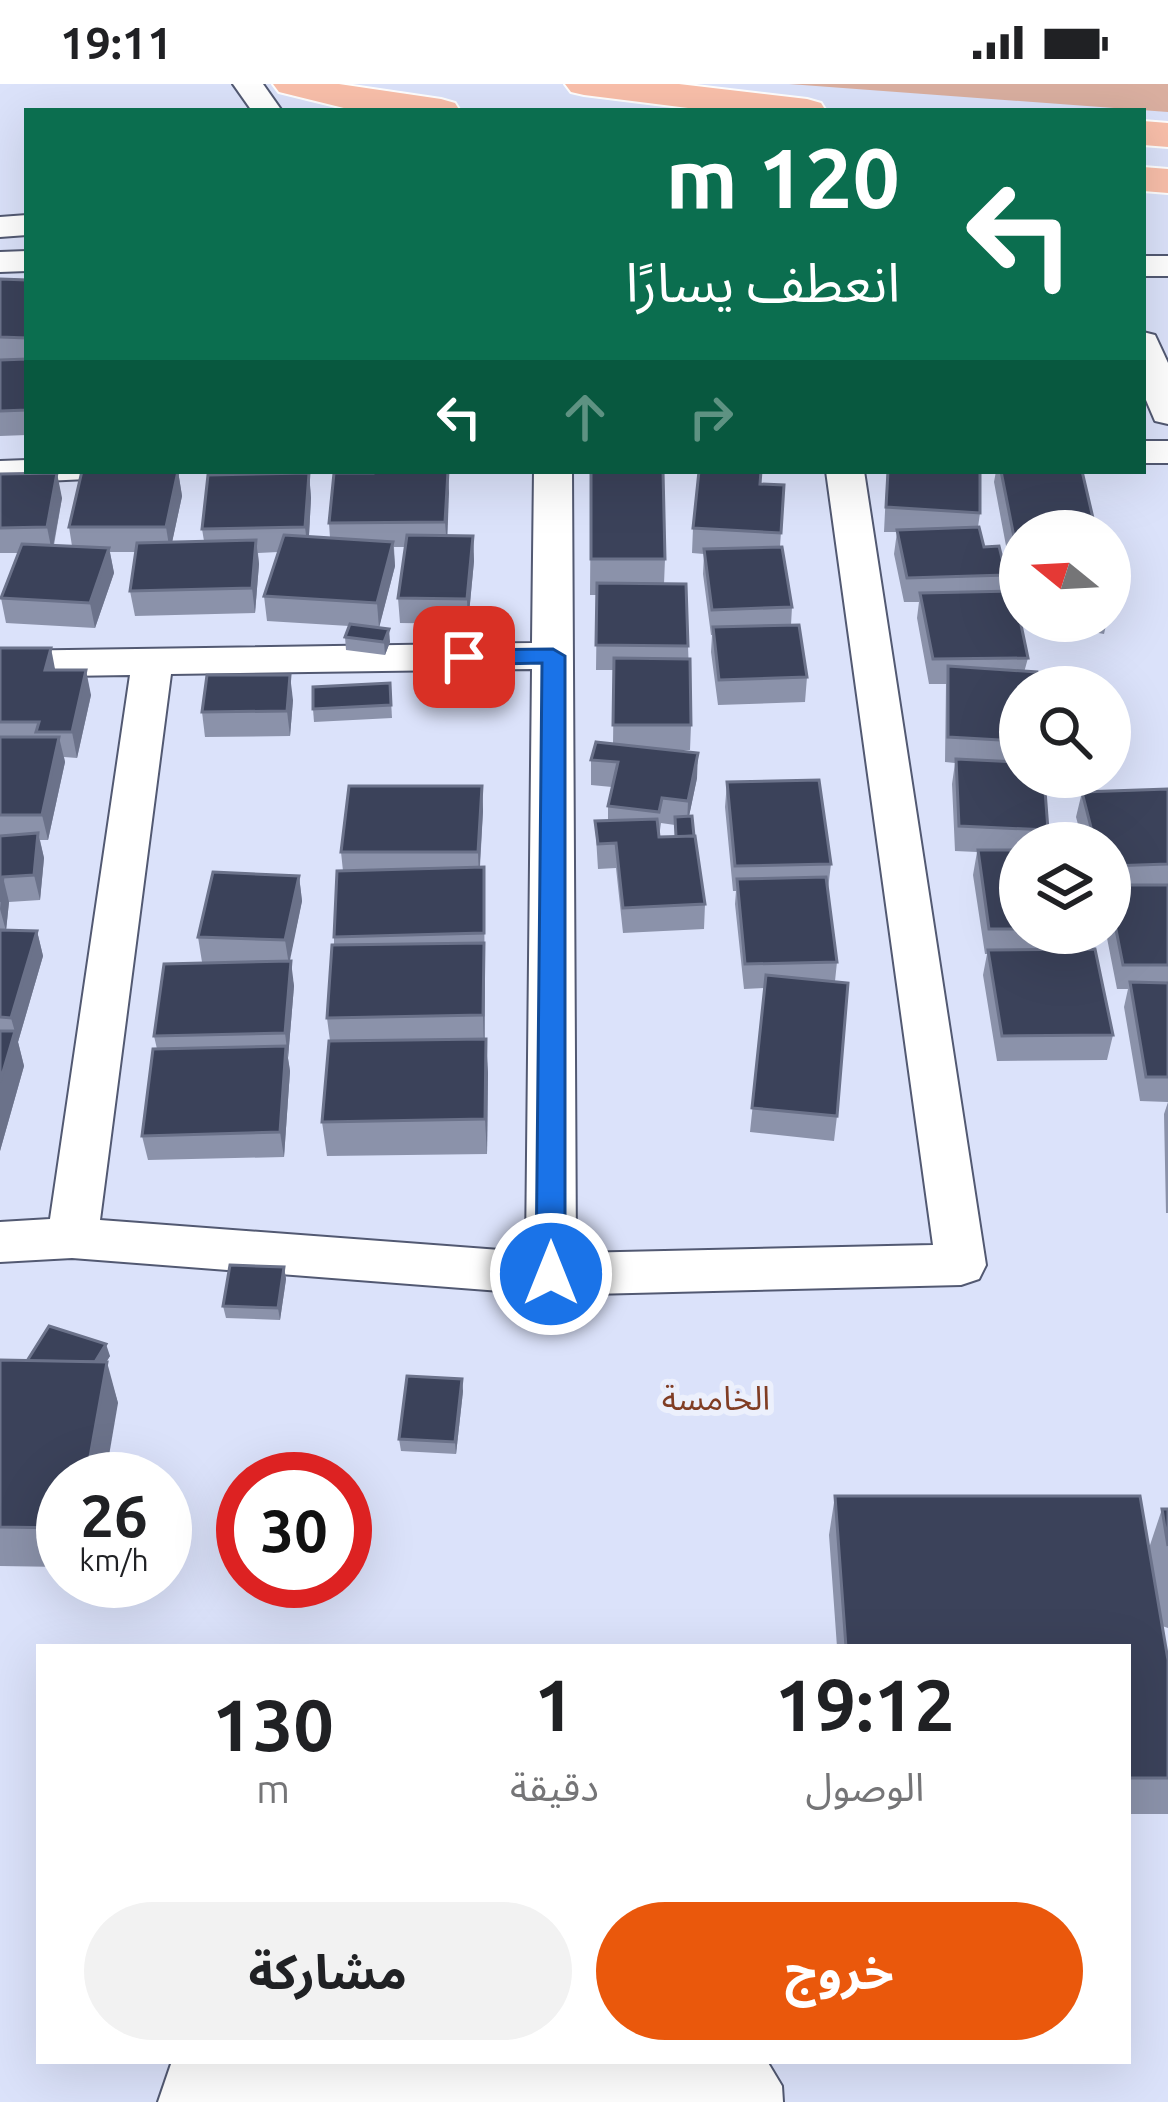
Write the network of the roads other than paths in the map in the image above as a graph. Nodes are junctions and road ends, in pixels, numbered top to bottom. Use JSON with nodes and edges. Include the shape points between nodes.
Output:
{"nodes":[{"id":1,"x":292,"y":84,"type":"edge"},
{"id":2,"x":584,"y":84,"type":"edge"},
{"id":3,"x":417,"y":108,"type":"edge"},
{"id":4,"x":782,"y":108,"type":"edge"},
{"id":5,"x":1146,"y":351,"type":"edge"},
{"id":6,"x":1168,"y":413,"type":"edge"},
{"id":7,"x":554,"y":474,"type":"edge"},
{"id":8,"x":845,"y":474,"type":"edge"},
{"id":9,"x":553,"y":656,"type":"junction"},
{"id":10,"x":152,"y":662,"type":"junction"},
{"id":11,"x":0,"y":664,"type":"edge"},
{"id":12,"x":72,"y":1238,"type":"junction"},
{"id":13,"x":0,"y":1242,"type":"edge"},
{"id":14,"x":551,"y":1274,"type":"junction"},
{"id":15,"x":191,"y":2102,"type":"edge"},
{"id":16,"x":750,"y":2102,"type":"edge"}],
"edges":[{"from":1,"to":3,"type":"main road"},
{"from":2,"to":4,"type":"main road"},
{"from":5,"to":6,"type":"street"},
{"from":7,"to":9,"type":"street"},
{"from":8,"to":14,"type":"street","via":[[961,1265]]},
{"from":9,"to":10,"type":"street"},
{"from":9,"to":14,"type":"street"},
{"from":10,"to":11,"type":"street"},
{"from":10,"to":12,"type":"street"},
{"from":12,"to":13,"type":"street"},
{"from":12,"to":14,"type":"street"},
{"from":15,"to":16,"type":"street","via":[[194,2087],[656,2086],[749,2086]]}]}
